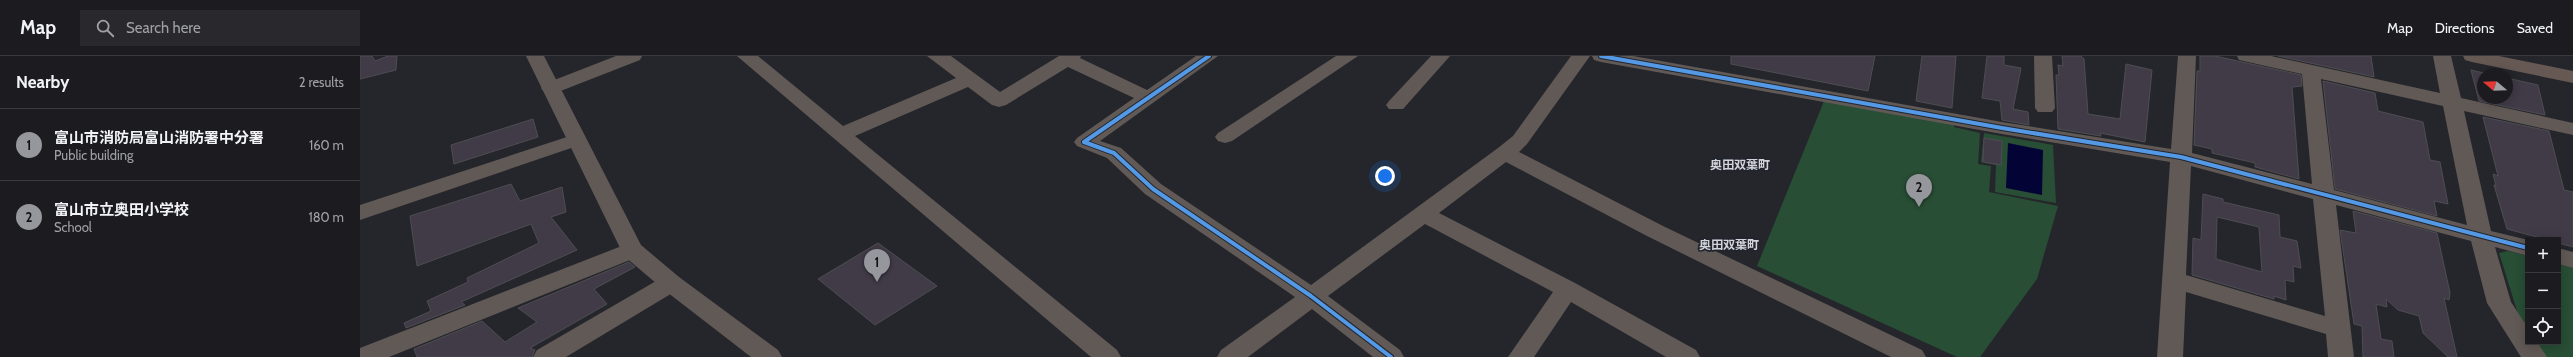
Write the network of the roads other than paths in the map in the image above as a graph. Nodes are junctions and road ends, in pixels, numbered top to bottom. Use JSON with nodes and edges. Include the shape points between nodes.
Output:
{"nodes":[{"id":1,"x":535,"y":56,"type":"edge"},
{"id":2,"x":633,"y":56,"type":"edge"},
{"id":3,"x":746,"y":56,"type":"edge"},
{"id":4,"x":1209,"y":56,"type":"edge"},
{"id":5,"x":1349,"y":56,"type":"edge"},
{"id":6,"x":1441,"y":56,"type":"edge"},
{"id":7,"x":1581,"y":56,"type":"edge"},
{"id":8,"x":1601,"y":56,"type":"edge"},
{"id":9,"x":2043,"y":56,"type":"edge"},
{"id":10,"x":2187,"y":56,"type":"edge"},
{"id":11,"x":2246,"y":56,"type":"edge"},
{"id":12,"x":2442,"y":56,"type":"edge"},
{"id":13,"x":2472,"y":56,"type":"edge"},
{"id":14,"x":946,"y":58,"type":"edge"},
{"id":15,"x":1069,"y":58,"type":"edge"},
{"id":16,"x":2311,"y":71,"type":"junction"},
{"id":17,"x":2573,"y":77,"type":"edge"},
{"id":18,"x":971,"y":79,"type":"junction"},
{"id":19,"x":552,"y":88,"type":"junction"},
{"id":20,"x":1149,"y":98,"type":"junction"},
{"id":21,"x":2453,"y":102,"type":"junction"},
{"id":22,"x":1396,"y":106,"type":"dead end"},
{"id":23,"x":2045,"y":108,"type":"dead end"},
{"id":24,"x":2573,"y":129,"type":"edge"},
{"id":25,"x":840,"y":134,"type":"junction"},
{"id":26,"x":1226,"y":137,"type":"dead end"},
{"id":27,"x":576,"y":140,"type":"junction"},
{"id":28,"x":1505,"y":153,"type":"junction"},
{"id":29,"x":2181,"y":157,"type":"junction"},
{"id":30,"x":2326,"y":195,"type":"junction"},
{"id":31,"x":1422,"y":213,"type":"junction"},
{"id":32,"x":360,"y":214,"type":"edge"},
{"id":33,"x":2481,"y":236,"type":"junction"},
{"id":34,"x":2525,"y":247,"type":"edge"},
{"id":35,"x":632,"y":250,"type":"junction"},
{"id":36,"x":2561,"y":257,"type":"edge"},
{"id":37,"x":2573,"y":260,"type":"edge"},
{"id":38,"x":2174,"y":280,"type":"junction"},
{"id":39,"x":671,"y":283,"type":"junction"},
{"id":40,"x":1567,"y":290,"type":"junction"},
{"id":41,"x":1311,"y":296,"type":"junction"},
{"id":42,"x":2338,"y":329,"type":"junction"},
{"id":43,"x":364,"y":357,"type":"edge"},
{"id":44,"x":546,"y":357,"type":"edge"},
{"id":45,"x":770,"y":357,"type":"edge"},
{"id":46,"x":1108,"y":357,"type":"edge"},
{"id":47,"x":1230,"y":357,"type":"edge"},
{"id":48,"x":1391,"y":357,"type":"edge"},
{"id":49,"x":1521,"y":357,"type":"edge"},
{"id":50,"x":1686,"y":357,"type":"edge"},
{"id":51,"x":1913,"y":357,"type":"edge"},
{"id":52,"x":2170,"y":357,"type":"edge"},
{"id":53,"x":2341,"y":357,"type":"edge"},
{"id":54,"x":2534,"y":357,"type":"edge"}],
"edges":[{"from":1,"to":19,"type":"street"},
{"from":2,"to":19,"type":"street"},
{"from":3,"to":25,"type":"street"},
{"from":4,"to":20,"type":"street"},
{"from":5,"to":26,"type":"street"},
{"from":6,"to":22,"type":"street"},
{"from":7,"to":28,"type":"street","via":[[1520,140]]},
{"from":8,"to":29,"type":"street","via":[[2002,128]]},
{"from":9,"to":23,"type":"street"},
{"from":10,"to":29,"type":"street"},
{"from":11,"to":16,"type":"street"},
{"from":12,"to":21,"type":"street"},
{"from":13,"to":17,"type":"main road"},
{"from":14,"to":18,"type":"street"},
{"from":15,"to":18,"type":"street","via":[[999,101]]},
{"from":15,"to":20,"type":"street"},
{"from":16,"to":21,"type":"street"},
{"from":16,"to":30,"type":"street"},
{"from":18,"to":25,"type":"street"},
{"from":19,"to":27,"type":"street"},
{"from":20,"to":41,"type":"street","via":[[1084,142],[1114,153],[1153,189]]},
{"from":21,"to":24,"type":"street"},
{"from":21,"to":33,"type":"street"},
{"from":25,"to":46,"type":"street"},
{"from":27,"to":32,"type":"street"},
{"from":27,"to":35,"type":"street"},
{"from":28,"to":31,"type":"street"},
{"from":28,"to":51,"type":"street","via":[[1655,231]]},
{"from":29,"to":30,"type":"street"},
{"from":29,"to":38,"type":"street"},
{"from":30,"to":33,"type":"street"},
{"from":30,"to":42,"type":"street"},
{"from":31,"to":40,"type":"street"},
{"from":31,"to":41,"type":"street"},
{"from":33,"to":34,"type":"street"},
{"from":33,"to":54,"type":"street","via":[[2499,303]]},
{"from":35,"to":39,"type":"street"},
{"from":35,"to":43,"type":"street"},
{"from":36,"to":37,"type":"street"},
{"from":38,"to":42,"type":"street"},
{"from":38,"to":52,"type":"street"},
{"from":39,"to":44,"type":"street"},
{"from":39,"to":45,"type":"street"},
{"from":40,"to":49,"type":"street"},
{"from":40,"to":50,"type":"street"},
{"from":41,"to":47,"type":"street"},
{"from":41,"to":48,"type":"street"},
{"from":42,"to":53,"type":"street"}]}
